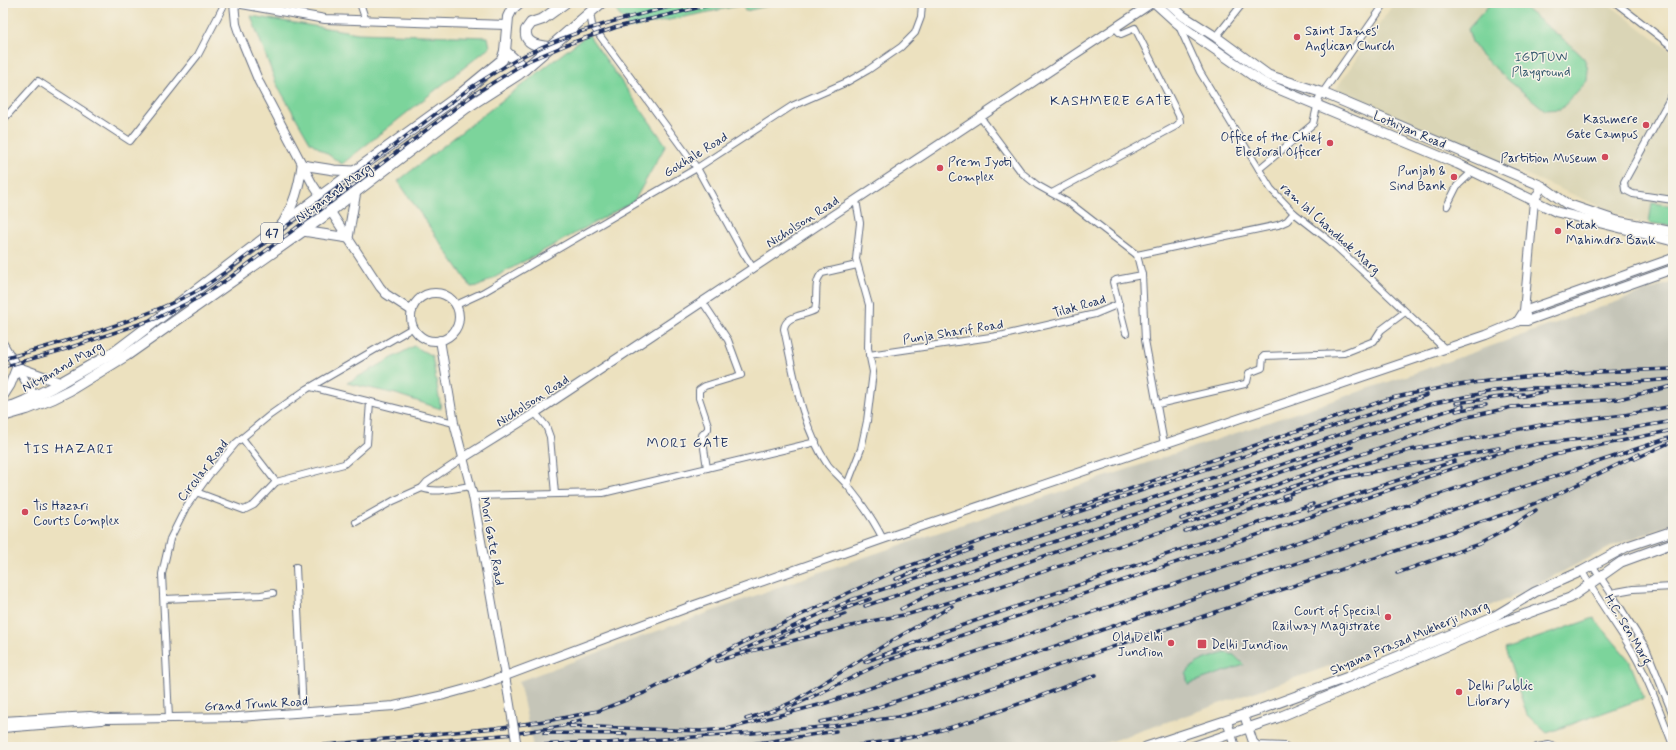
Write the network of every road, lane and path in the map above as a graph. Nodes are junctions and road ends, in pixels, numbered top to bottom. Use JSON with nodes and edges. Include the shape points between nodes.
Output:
{"nodes":[{"id":1,"x":226,"y":3,"type":"edge"},
{"id":2,"x":235,"y":3,"type":"edge"},
{"id":3,"x":360,"y":3,"type":"edge"},
{"id":4,"x":519,"y":3,"type":"edge"},
{"id":5,"x":601,"y":3,"type":"edge"},
{"id":6,"x":922,"y":3,"type":"edge"},
{"id":7,"x":1153,"y":3,"type":"edge"},
{"id":8,"x":1169,"y":3,"type":"edge"},
{"id":9,"x":1243,"y":3,"type":"edge"},
{"id":10,"x":1385,"y":3,"type":"edge"},
{"id":11,"x":1616,"y":3,"type":"edge"},
{"id":12,"x":561,"y":4,"type":"edge"},
{"id":13,"x":590,"y":12,"type":"junction"},
{"id":14,"x":366,"y":21,"type":"junction"},
{"id":15,"x":1177,"y":23,"type":"junction"},
{"id":16,"x":506,"y":25,"type":"junction"},
{"id":17,"x":1115,"y":28,"type":"junction"},
{"id":18,"x":1216,"y":37,"type":"junction"},
{"id":19,"x":549,"y":47,"type":"junction"},
{"id":20,"x":1673,"y":47,"type":"edge"},
{"id":21,"x":505,"y":51,"type":"junction"},
{"id":22,"x":525,"y":69,"type":"junction"},
{"id":23,"x":1323,"y":93,"type":"junction"},
{"id":24,"x":1673,"y":93,"type":"edge"},
{"id":25,"x":457,"y":96,"type":"junction"},
{"id":26,"x":1317,"y":105,"type":"junction"},
{"id":27,"x":466,"y":108,"type":"junction"},
{"id":28,"x":981,"y":118,"type":"junction"},
{"id":29,"x":3,"y":120,"type":"edge"},
{"id":30,"x":302,"y":164,"type":"junction"},
{"id":31,"x":697,"y":168,"type":"junction"},
{"id":32,"x":1259,"y":169,"type":"junction"},
{"id":33,"x":354,"y":171,"type":"junction"},
{"id":34,"x":1472,"y":171,"type":"junction"},
{"id":35,"x":1542,"y":186,"type":"junction"},
{"id":36,"x":356,"y":191,"type":"junction"},
{"id":37,"x":1052,"y":193,"type":"junction"},
{"id":38,"x":320,"y":196,"type":"junction"},
{"id":39,"x":856,"y":200,"type":"junction"},
{"id":40,"x":1673,"y":200,"type":"edge"},
{"id":41,"x":1534,"y":201,"type":"junction"},
{"id":42,"x":1447,"y":206,"type":"dead end"},
{"id":43,"x":330,"y":211,"type":"junction"},
{"id":44,"x":1294,"y":213,"type":"junction"},
{"id":45,"x":282,"y":225,"type":"junction"},
{"id":46,"x":303,"y":230,"type":"junction"},
{"id":47,"x":1673,"y":232,"type":"edge"},
{"id":48,"x":348,"y":238,"type":"junction"},
{"id":49,"x":1673,"y":241,"type":"edge"},
{"id":50,"x":1138,"y":256,"type":"junction"},
{"id":51,"x":1673,"y":258,"type":"edge"},
{"id":52,"x":857,"y":264,"type":"junction"},
{"id":53,"x":753,"y":268,"type":"junction"},
{"id":54,"x":1673,"y":269,"type":"edge"},
{"id":55,"x":1142,"y":276,"type":"junction"},
{"id":56,"x":702,"y":302,"type":"junction"},
{"id":57,"x":1119,"y":304,"type":"junction"},
{"id":58,"x":456,"y":305,"type":"junction"},
{"id":59,"x":168,"y":311,"type":"junction"},
{"id":60,"x":412,"y":311,"type":"junction"},
{"id":61,"x":1524,"y":311,"type":"junction"},
{"id":62,"x":1405,"y":312,"type":"junction"},
{"id":63,"x":156,"y":321,"type":"junction"},
{"id":64,"x":175,"y":321,"type":"junction"},
{"id":65,"x":1523,"y":321,"type":"junction"},
{"id":66,"x":1039,"y":326,"type":"joint"},
{"id":67,"x":414,"y":327,"type":"junction"},
{"id":68,"x":162,"y":330,"type":"junction"},
{"id":69,"x":1126,"y":333,"type":"dead end"},
{"id":70,"x":440,"y":340,"type":"junction"},
{"id":71,"x":3,"y":344,"type":"edge"},
{"id":72,"x":1445,"y":349,"type":"junction"},
{"id":73,"x":869,"y":355,"type":"junction"},
{"id":74,"x":17,"y":367,"type":"junction"},
{"id":75,"x":61,"y":383,"type":"junction"},
{"id":76,"x":311,"y":387,"type":"junction"},
{"id":77,"x":3,"y":396,"type":"edge"},
{"id":78,"x":37,"y":400,"type":"junction"},
{"id":79,"x":370,"y":402,"type":"junction"},
{"id":80,"x":1158,"y":404,"type":"junction"},
{"id":81,"x":3,"y":408,"type":"edge"},
{"id":82,"x":535,"y":413,"type":"junction"},
{"id":83,"x":3,"y":416,"type":"edge"},
{"id":84,"x":454,"y":423,"type":"junction"},
{"id":85,"x":242,"y":438,"type":"junction"},
{"id":86,"x":816,"y":442,"type":"junction"},
{"id":87,"x":1164,"y":444,"type":"junction"},
{"id":88,"x":463,"y":458,"type":"junction"},
{"id":89,"x":707,"y":468,"type":"junction"},
{"id":90,"x":276,"y":482,"type":"junction"},
{"id":91,"x":847,"y":485,"type":"junction"},
{"id":92,"x":471,"y":486,"type":"junction"},
{"id":93,"x":422,"y":488,"type":"junction"},
{"id":94,"x":196,"y":492,"type":"junction"},
{"id":95,"x":554,"y":494,"type":"junction"},
{"id":96,"x":473,"y":496,"type":"junction"},
{"id":97,"x":356,"y":522,"type":"dead end"},
{"id":98,"x":1673,"y":531,"type":"edge"},
{"id":99,"x":883,"y":539,"type":"junction"},
{"id":100,"x":1673,"y":543,"type":"edge"},
{"id":101,"x":1592,"y":566,"type":"junction"},
{"id":102,"x":296,"y":567,"type":"dead end"},
{"id":103,"x":1582,"y":571,"type":"junction"},
{"id":104,"x":1598,"y":576,"type":"junction"},
{"id":105,"x":1590,"y":585,"type":"junction"},
{"id":106,"x":1673,"y":587,"type":"edge"},
{"id":107,"x":273,"y":593,"type":"dead end"},
{"id":108,"x":1611,"y":593,"type":"junction"},
{"id":109,"x":164,"y":599,"type":"junction"},
{"id":110,"x":505,"y":676,"type":"junction"},
{"id":111,"x":303,"y":712,"type":"junction"},
{"id":112,"x":1244,"y":715,"type":"junction"},
{"id":113,"x":1673,"y":715,"type":"edge"},
{"id":114,"x":169,"y":718,"type":"junction"},
{"id":115,"x":108,"y":719,"type":"junction"},
{"id":116,"x":3,"y":721,"type":"edge"},
{"id":117,"x":1227,"y":721,"type":"junction"},
{"id":118,"x":3,"y":728,"type":"edge"},
{"id":119,"x":1248,"y":728,"type":"junction"},
{"id":120,"x":1231,"y":734,"type":"junction"},
{"id":121,"x":1673,"y":745,"type":"edge"},
{"id":122,"x":517,"y":747,"type":"edge"},
{"id":123,"x":1146,"y":747,"type":"edge"},
{"id":124,"x":1192,"y":747,"type":"edge"},
{"id":125,"x":1235,"y":747,"type":"edge"},
{"id":126,"x":1259,"y":747,"type":"edge"},
{"id":127,"x":1285,"y":747,"type":"edge"},
{"id":128,"x":1537,"y":747,"type":"edge"},
{"id":129,"x":1556,"y":747,"type":"edge"}],
"edges":[{"from":1,"to":29,"type":"street","via":[[198,55],[130,141],[38,82]]},
{"from":2,"to":14,"type":"street","via":[[325,19]]},
{"from":2,"to":30,"type":"street","via":[[236,24],[259,82]]},
{"from":3,"to":14,"type":"street"},
{"from":4,"to":16,"type":"main road","via":[[510,13]]},
{"from":5,"to":13,"type":"main road","name":"Nityanand Marg","number":"47"},
{"from":6,"to":31,"type":"street","name":"Gokhale Road","via":[[921,17],[915,33],[902,47],[854,78],[792,106]]},
{"from":7,"to":15,"type":"main road","name":"Lothiyan Road"},
{"from":7,"to":17,"type":"street","name":"Nicholson Road"},
{"from":8,"to":18,"type":"main road","name":"Lothiyan Road","via":[[1183,16]]},
{"from":9,"to":18,"type":"street"},
{"from":10,"to":23,"type":"street"},
{"from":11,"to":20,"type":"street"},
{"from":12,"to":19,"type":"main road","via":[[543,19],[531,23],[526,30],[526,37],[532,43]]},
{"from":13,"to":19,"type":"main road","name":"Nityanand Marg","number":"47"},
{"from":13,"to":31,"type":"street","via":[[592,25]]},
{"from":14,"to":16,"type":"street"},
{"from":15,"to":26,"type":"main road","name":"Lothiyan Road","via":[[1262,82]]},
{"from":15,"to":32,"type":"street","name":"ram lal Chandhok Marg","via":[[1200,72]]},
{"from":16,"to":21,"type":"main road"},
{"from":17,"to":28,"type":"street","name":"Nicholson Road"},
{"from":17,"to":37,"type":"street","via":[[1122,34],[1134,27],[1180,122]]},
{"from":18,"to":23,"type":"main road","name":"Lothiyan Road","via":[[1268,74]]},
{"from":19,"to":22,"type":"main road","name":"Nityanand Marg","number":"47"},
{"from":21,"to":22,"type":"main road"},
{"from":21,"to":25,"type":"main road","name":"Nityanand Marg","number":"47","via":[[502,60]]},
{"from":22,"to":27,"type":"main road","name":"Nityanand Marg","number":"47"},
{"from":23,"to":26,"type":"street"},
{"from":23,"to":35,"type":"main road","name":"Lothiyan Road"},
{"from":24,"to":40,"type":"street","via":[[1624,182],[1625,190],[1633,194]]},
{"from":25,"to":27,"type":"main road"},
{"from":25,"to":33,"type":"main road","name":"Nityanand Marg","number":"47"},
{"from":26,"to":32,"type":"street","via":[[1313,124]]},
{"from":26,"to":34,"type":"main road","name":"Lothiyan Road"},
{"from":27,"to":36,"type":"main road","name":"Nityanand Marg","number":"47"},
{"from":28,"to":37,"type":"street","via":[[1022,173]]},
{"from":28,"to":39,"type":"street","name":"Nicholson Road"},
{"from":30,"to":33,"type":"main road"},
{"from":30,"to":38,"type":"street"},
{"from":30,"to":45,"type":"main road","via":[[296,197]]},
{"from":31,"to":53,"type":"street"},
{"from":31,"to":58,"type":"street","name":"Gokhale Road","via":[[482,293]]},
{"from":32,"to":44,"type":"street","name":"ram lal Chandhok Marg","via":[[1271,189]]},
{"from":33,"to":38,"type":"main road","name":"Nityanand Marg","number":"47"},
{"from":34,"to":41,"type":"main road","name":"Lothiyan Road"},
{"from":34,"to":42,"type":"street","via":[[1457,186]]},
{"from":35,"to":41,"type":"street"},
{"from":35,"to":47,"type":"main road","name":"Lothiyan Road","via":[[1567,204],[1617,221]]},
{"from":36,"to":43,"type":"main road","name":"Nityanand Marg","number":"47"},
{"from":36,"to":48,"type":"main road"},
{"from":37,"to":50,"type":"street","via":[[1078,209]]},
{"from":38,"to":43,"type":"street"},
{"from":38,"to":45,"type":"main road","name":"Nityanand Marg","number":"47"},
{"from":39,"to":52,"type":"street","via":[[860,222]]},
{"from":39,"to":53,"type":"street","name":"Nicholson Road"},
{"from":41,"to":49,"type":"main road","name":"Lothiyan Road","via":[[1557,212]]},
{"from":41,"to":61,"type":"street"},
{"from":43,"to":46,"type":"main road","name":"Nityanand Marg","number":"47"},
{"from":43,"to":48,"type":"street"},
{"from":44,"to":50,"type":"street","via":[[1287,221],[1278,225]]},
{"from":44,"to":62,"type":"street","name":"ram lal Chandhok Marg","via":[[1330,241]]},
{"from":45,"to":59,"type":"main road","name":"Nityanand Marg","number":"47"},
{"from":46,"to":48,"type":"main road"},
{"from":46,"to":64,"type":"main road","name":"Nityanand Marg","number":"47"},
{"from":48,"to":60,"type":"street","via":[[386,294]]},
{"from":50,"to":55,"type":"street"},
{"from":51,"to":61,"type":"street"},
{"from":52,"to":73,"type":"street","via":[[869,305]]},
{"from":52,"to":86,"type":"street","via":[[818,276],[815,310],[791,319],[784,326],[797,387]]},
{"from":53,"to":56,"type":"street","name":"Nicholson Road"},
{"from":54,"to":65,"type":"street","name":"Grand Trunk Road"},
{"from":55,"to":57,"type":"street","via":[[1114,280]]},
{"from":55,"to":80,"type":"street","via":[[1145,340]]},
{"from":56,"to":82,"type":"street","name":"Nicholson Road"},
{"from":56,"to":89,"type":"street","via":[[728,340],[741,375],[705,386],[700,390],[699,398],[708,425],[708,429],[702,435]]},
{"from":57,"to":66,"type":"street","name":"Tilak Road","via":[[1096,314]]},
{"from":57,"to":69,"type":"street","name":"Tilak Road"},
{"from":58,"to":60,"type":"street","via":[[446,296],[432,294],[420,299]]},
{"from":58,"to":70,"type":"street","via":[[459,313],[457,326],[452,334]]},
{"from":59,"to":63,"type":"main road","name":"Nityanand Marg","number":"47"},
{"from":59,"to":64,"type":"main road"},
{"from":60,"to":67,"type":"street"},
{"from":61,"to":65,"type":"street"},
{"from":62,"to":72,"type":"street","name":"ram lal Chandhok Marg"},
{"from":62,"to":80,"type":"street","via":[[1383,328],[1374,341],[1344,353],[1264,356],[1262,368],[1249,373],[1245,384]]},
{"from":63,"to":68,"type":"main road"},
{"from":63,"to":75,"type":"main road","name":"Nityanand Marg","number":"47","via":[[116,351]]},
{"from":64,"to":68,"type":"main road","name":"Nityanand Marg","number":"47"},
{"from":65,"to":72,"type":"street","name":"Grand Trunk Road"},
{"from":66,"to":73,"type":"street","name":"Punja Sharif Road","via":[[1004,335]]},
{"from":67,"to":70,"type":"street","via":[[418,334],[425,338]]},
{"from":67,"to":76,"type":"street","name":"Circular Road"},
{"from":68,"to":78,"type":"main road","name":"Nityanand Marg","number":"47","via":[[70,390]]},
{"from":70,"to":84,"type":"street","name":"Mori Gate Road"},
{"from":71,"to":74,"type":"street"},
{"from":72,"to":87,"type":"street","name":"Grand Trunk Road"},
{"from":73,"to":91,"type":"street","via":[[873,372],[867,421]]},
{"from":74,"to":75,"type":"main road"},
{"from":74,"to":77,"type":"main road"},
{"from":74,"to":78,"type":"street"},
{"from":75,"to":78,"type":"main road","name":"Nityanand Marg","number":"47"},
{"from":76,"to":79,"type":"street"},
{"from":76,"to":85,"type":"street","name":"Circular Road","via":[[270,414]]},
{"from":78,"to":81,"type":"main road","name":"Nityanand Marg","number":"47"},
{"from":78,"to":83,"type":"main road","name":"Nityanand Marg","number":"47","via":[[16,413]]},
{"from":79,"to":84,"type":"street"},
{"from":79,"to":90,"type":"street","via":[[367,444],[344,464]]},
{"from":80,"to":87,"type":"street"},
{"from":82,"to":88,"type":"street","name":"Nicholson Road"},
{"from":82,"to":95,"type":"street","via":[[546,426],[550,437]]},
{"from":84,"to":88,"type":"street","name":"Mori Gate Road"},
{"from":85,"to":90,"type":"street"},
{"from":85,"to":94,"type":"street","name":"Circular Road"},
{"from":86,"to":89,"type":"street"},
{"from":86,"to":91,"type":"street","via":[[829,465]]},
{"from":87,"to":99,"type":"street","name":"Grand Trunk Road"},
{"from":88,"to":92,"type":"street","name":"Mori Gate Road"},
{"from":88,"to":93,"type":"street"},
{"from":89,"to":95,"type":"street","via":[[603,493]]},
{"from":90,"to":94,"type":"street","via":[[254,505],[244,510]]},
{"from":91,"to":99,"type":"street","via":[[874,521]]},
{"from":92,"to":93,"type":"street","via":[[439,490]]},
{"from":92,"to":96,"type":"street","name":"Mori Gate Road"},
{"from":93,"to":97,"type":"street"},
{"from":94,"to":109,"type":"street","name":"Circular Road","via":[[170,539],[162,574]]},
{"from":95,"to":96,"type":"street"},
{"from":96,"to":110,"type":"street","name":"Mori Gate Road"},
{"from":98,"to":101,"type":"main road","name":"Shyama Prasad Mukherji Marg","via":[[1628,546]]},
{"from":99,"to":110,"type":"street","name":"Grand Trunk Road","via":[[692,606]]},
{"from":100,"to":104,"type":"main road","name":"Shyama Prasad Mukherji Marg","via":[[1627,559]]},
{"from":101,"to":103,"type":"main road","name":"Shyama Prasad Mukherji Marg"},
{"from":101,"to":104,"type":"street","name":"H.C. Sen Marg"},
{"from":102,"to":111,"type":"street"},
{"from":103,"to":105,"type":"street","name":"H.C. Sen Marg"},
{"from":103,"to":112,"type":"main road","name":"Shyama Prasad Mukherji Marg","via":[[1535,592],[1495,616],[1348,677]]},
{"from":104,"to":105,"type":"main road","name":"Shyama Prasad Mukherji Marg"},
{"from":104,"to":108,"type":"street","name":"H.C. Sen Marg"},
{"from":105,"to":119,"type":"main road","name":"Shyama Prasad Mukherji Marg","via":[[1570,598],[1502,623]]},
{"from":105,"to":121,"type":"street","name":"H.C. Sen Marg","via":[[1635,655]]},
{"from":106,"to":108,"type":"street"},
{"from":107,"to":109,"type":"street"},
{"from":108,"to":113,"type":"street","name":"H.C. Sen Marg","via":[[1646,648]]},
{"from":109,"to":114,"type":"street","name":"Circular Road"},
{"from":110,"to":111,"type":"street","name":"Grand Trunk Road","via":[[444,695],[394,706]]},
{"from":110,"to":122,"type":"street","name":"Mori Gate Road","bridge":true},
{"from":111,"to":114,"type":"street","name":"Grand Trunk Road","via":[[238,717]]},
{"from":112,"to":117,"type":"main road","name":"Shyama Prasad Mukherji Marg"},
{"from":112,"to":119,"type":"street"},
{"from":114,"to":115,"type":"street","name":"Grand Trunk Road"},
{"from":115,"to":116,"type":"street","name":"Grand Trunk Road","via":[[90,716]]},
{"from":115,"to":118,"type":"street"},
{"from":117,"to":120,"type":"street"},
{"from":117,"to":123,"type":"main road","name":"Shyama Prasad Mukherji Marg"},
{"from":119,"to":120,"type":"main road","name":"Shyama Prasad Mukherji Marg"},
{"from":119,"to":126,"type":"street","via":[[1254,743]]},
{"from":120,"to":124,"type":"main road","name":"Shyama Prasad Mukherji Marg"},
{"from":120,"to":125,"type":"street"},
{"from":126,"to":127,"type":"street"},
{"from":128,"to":129,"type":"street"}]}
